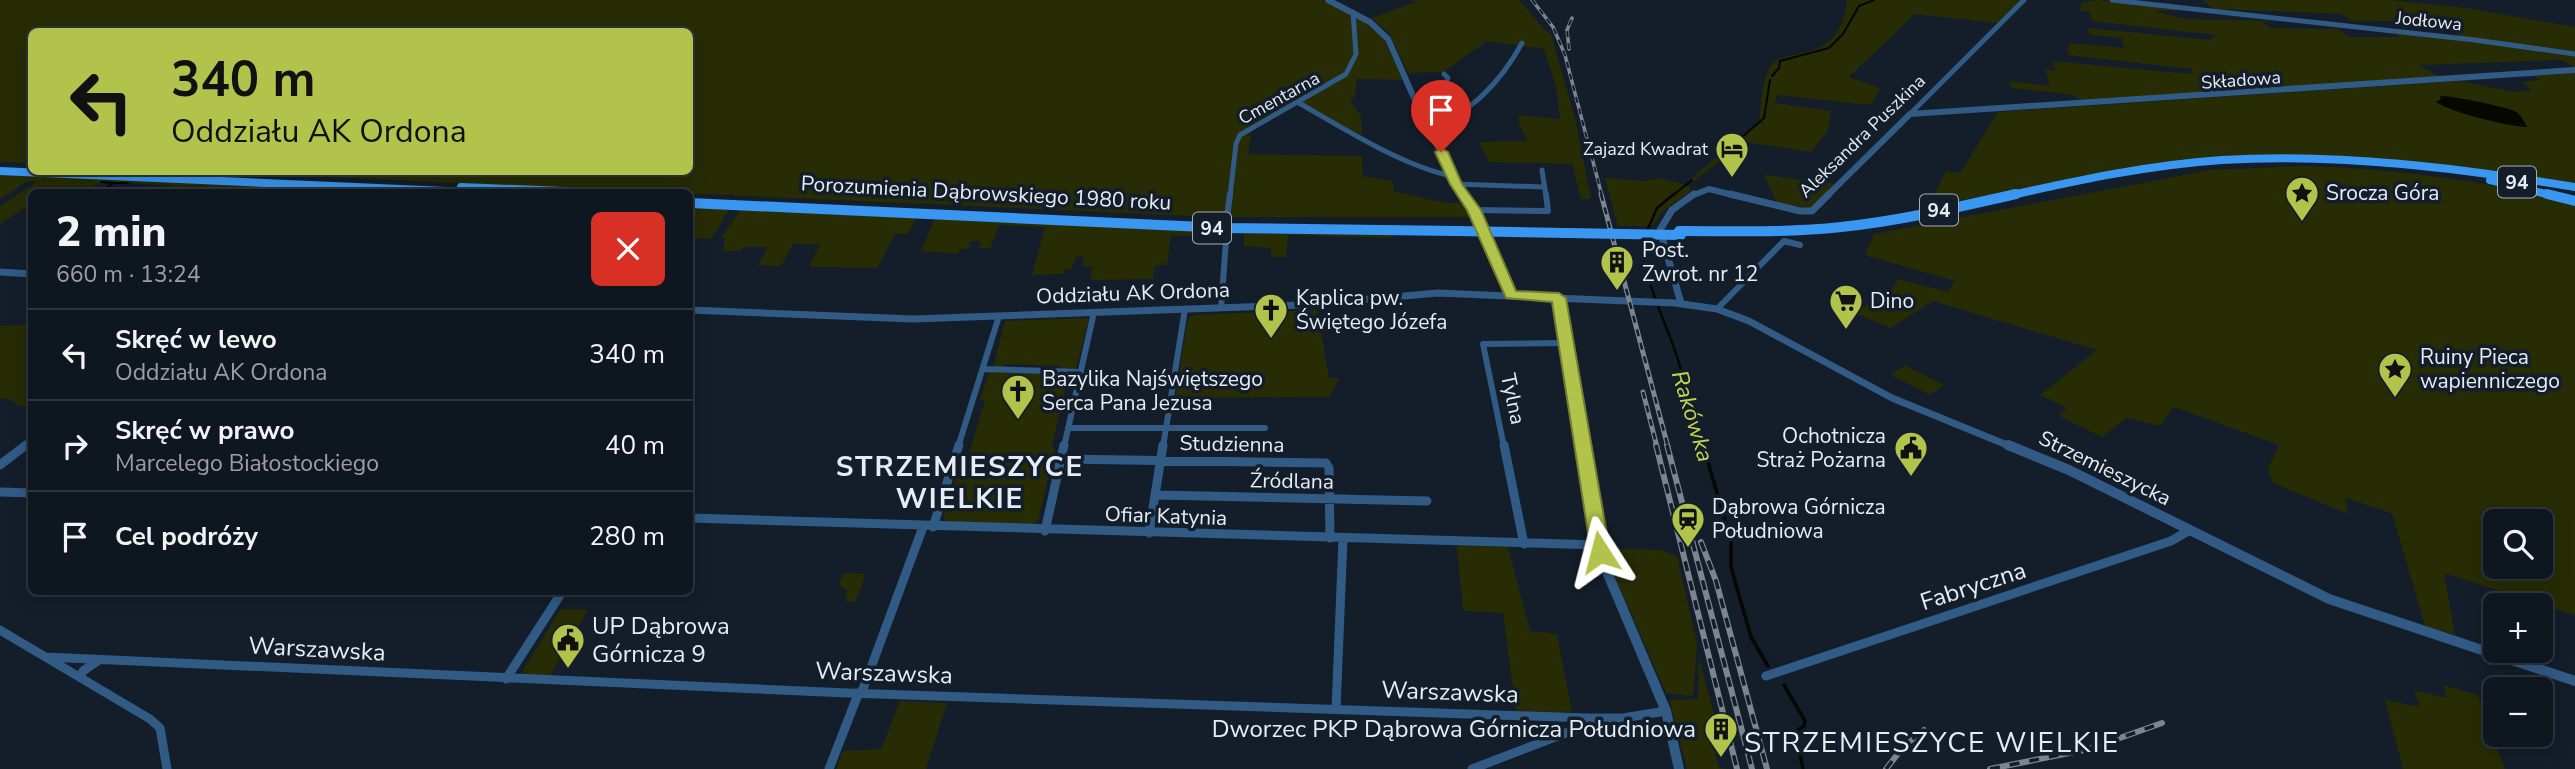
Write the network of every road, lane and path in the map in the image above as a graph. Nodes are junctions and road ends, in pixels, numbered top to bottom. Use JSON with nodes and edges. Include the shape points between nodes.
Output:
{"nodes":[{"id":1,"x":1328,"y":0,"type":"edge"},
{"id":2,"x":2024,"y":0,"type":"edge"},
{"id":3,"x":2112,"y":0,"type":"edge"},
{"id":4,"x":1353,"y":12,"type":"junction"},
{"id":5,"x":1522,"y":43,"type":"dead end"},
{"id":6,"x":2575,"y":54,"type":"edge"},
{"id":7,"x":2575,"y":70,"type":"edge"},
{"id":8,"x":1444,"y":74,"type":"dead end"},
{"id":9,"x":1299,"y":103,"type":"junction"},
{"id":10,"x":1910,"y":114,"type":"junction"},
{"id":11,"x":1422,"y":118,"type":"junction"},
{"id":12,"x":1427,"y":127,"type":"junction"},
{"id":13,"x":0,"y":165,"type":"edge"},
{"id":14,"x":28,"y":167,"type":"edge"},
{"id":15,"x":1542,"y":170,"type":"dead end"},
{"id":16,"x":0,"y":171,"type":"edge"},
{"id":17,"x":28,"y":172,"type":"edge"},
{"id":18,"x":89,"y":175,"type":"edge"},
{"id":19,"x":204,"y":175,"type":"edge"},
{"id":20,"x":2460,"y":175,"type":"junction"},
{"id":21,"x":1452,"y":176,"type":"junction"},
{"id":22,"x":1456,"y":184,"type":"junction"},
{"id":23,"x":1544,"y":187,"type":"junction"},
{"id":24,"x":2575,"y":188,"type":"edge"},
{"id":25,"x":401,"y":189,"type":"edge"},
{"id":26,"x":520,"y":189,"type":"edge"},
{"id":27,"x":693,"y":197,"type":"edge"},
{"id":28,"x":2575,"y":201,"type":"edge"},
{"id":29,"x":693,"y":203,"type":"edge"},
{"id":30,"x":1474,"y":210,"type":"junction"},
{"id":31,"x":1227,"y":218,"type":"dead end"},
{"id":32,"x":1457,"y":229,"type":"junction"},
{"id":33,"x":1680,"y":233,"type":"junction"},
{"id":34,"x":1226,"y":241,"type":"dead end"},
{"id":35,"x":1800,"y":245,"type":"dead end"},
{"id":36,"x":0,"y":272,"type":"edge"},
{"id":37,"x":28,"y":274,"type":"edge"},
{"id":38,"x":1511,"y":295,"type":"junction"},
{"id":39,"x":1559,"y":298,"type":"junction"},
{"id":40,"x":1619,"y":300,"type":"joint"},
{"id":41,"x":1681,"y":303,"type":"junction"},
{"id":42,"x":1221,"y":307,"type":"junction"},
{"id":43,"x":1185,"y":309,"type":"junction"},
{"id":44,"x":1717,"y":309,"type":"junction"},
{"id":45,"x":693,"y":310,"type":"edge"},
{"id":46,"x":1094,"y":312,"type":"junction"},
{"id":47,"x":999,"y":316,"type":"junction"},
{"id":48,"x":1566,"y":343,"type":"junction"},
{"id":49,"x":983,"y":369,"type":"junction"},
{"id":50,"x":1081,"y":372,"type":"junction"},
{"id":51,"x":1068,"y":428,"type":"junction"},
{"id":52,"x":1265,"y":428,"type":"dead end"},
{"id":53,"x":1166,"y":429,"type":"junction"},
{"id":54,"x":28,"y":443,"type":"edge"},
{"id":55,"x":1061,"y":459,"type":"junction"},
{"id":56,"x":1161,"y":460,"type":"junction"},
{"id":57,"x":0,"y":465,"type":"edge"},
{"id":58,"x":0,"y":492,"type":"edge"},
{"id":59,"x":28,"y":493,"type":"edge"},
{"id":60,"x":1156,"y":495,"type":"junction"},
{"id":61,"x":1329,"y":499,"type":"junction"},
{"id":62,"x":1427,"y":501,"type":"dead end"},
{"id":63,"x":693,"y":518,"type":"edge"},
{"id":64,"x":923,"y":527,"type":"junction"},
{"id":65,"x":933,"y":527,"type":"junction"},
{"id":66,"x":2190,"y":530,"type":"junction"},
{"id":67,"x":1045,"y":531,"type":"junction"},
{"id":68,"x":1149,"y":533,"type":"junction"},
{"id":69,"x":1330,"y":538,"type":"junction"},
{"id":70,"x":1343,"y":539,"type":"junction"},
{"id":71,"x":1524,"y":544,"type":"junction"},
{"id":72,"x":1599,"y":545,"type":"junction"},
{"id":73,"x":560,"y":595,"type":"edge"},
{"id":74,"x":0,"y":630,"type":"edge"},
{"id":75,"x":46,"y":657,"type":"junction"},
{"id":76,"x":100,"y":660,"type":"junction"},
{"id":77,"x":1766,"y":676,"type":"dead end"},
{"id":78,"x":80,"y":677,"type":"junction"},
{"id":79,"x":506,"y":679,"type":"junction"},
{"id":80,"x":2575,"y":681,"type":"edge"},
{"id":81,"x":860,"y":693,"type":"junction"},
{"id":82,"x":1336,"y":709,"type":"junction"},
{"id":83,"x":1666,"y":711,"type":"junction"},
{"id":84,"x":1587,"y":718,"type":"junction"},
{"id":85,"x":167,"y":769,"type":"edge"},
{"id":86,"x":829,"y":769,"type":"edge"},
{"id":87,"x":1472,"y":769,"type":"edge"},
{"id":88,"x":1679,"y":769,"type":"edge"}],
"edges":[{"from":1,"to":4,"type":"street"},
{"from":2,"to":10,"type":"street","name":"Aleksandra Puszkina"},
{"from":3,"to":6,"type":"street","name":"Jodłowa"},
{"from":4,"to":9,"type":"street","name":"Cmentarna","via":[[1356,54],[1349,70]]},
{"from":4,"to":11,"type":"street","via":[[1385,34]]},
{"from":5,"to":12,"type":"street","via":[[1470,106]]},
{"from":7,"to":10,"type":"street","name":"Składowa"},
{"from":8,"to":11,"type":"street","via":[[1448,78],[1445,85],[1452,90],[1430,116]]},
{"from":9,"to":21,"type":"street","via":[[1358,137]]},
{"from":9,"to":31,"type":"street","name":"Cmentarna","via":[[1240,135]]},
{"from":10,"to":41,"type":"street","name":"Aleksandra Puszkina","via":[[1812,211],[1709,189],[1700,190],[1667,215],[1659,228]]},
{"from":11,"to":12,"type":"street"},
{"from":12,"to":21,"type":"street"},
{"from":13,"to":14,"type":"main road"},
{"from":15,"to":23,"type":"street"},
{"from":16,"to":17,"type":"main road"},
{"from":18,"to":25,"type":"main road"},
{"from":19,"to":26,"type":"main road"},
{"from":20,"to":24,"type":"main road","name":"Porozumienia Dąbrowskiego 1980 roku","number":"94"},
{"from":20,"to":28,"type":"main road"},
{"from":20,"to":33,"type":"main road","name":"Porozumienia Dąbrowskiego 1980 roku","number":"94","via":[[2329,164],[2217,166],[2120,179],[1867,229],[1775,236]]},
{"from":21,"to":22,"type":"street"},
{"from":22,"to":23,"type":"street"},
{"from":22,"to":30,"type":"street"},
{"from":23,"to":30,"type":"street","via":[[1548,211]]},
{"from":24,"to":33,"type":"main road","name":"Porozumienia Dąbrowskiego 1980 roku","number":"94","via":[[2354,160],[2232,160],[2152,168],[1863,224]]},
{"from":27,"to":32,"type":"main road","name":"Porozumienia Dąbrowskiego 1980 roku","number":"94"},
{"from":29,"to":32,"type":"main road","name":"Porozumienia Dąbrowskiego 1980 roku","number":"94","via":[[1225,228]]},
{"from":30,"to":38,"type":"street"},
{"from":32,"to":33,"type":"main road","name":"Porozumienia Dąbrowskiego 1980 roku","number":"94","bridge":true},
{"from":34,"to":42,"type":"street"},
{"from":35,"to":44,"type":"street","via":[[1784,241]]},
{"from":36,"to":37,"type":"street"},
{"from":38,"to":39,"type":"street","name":"Oddziału AK Ordona"},
{"from":38,"to":42,"type":"street","name":"Oddziału AK Ordona","via":[[1427,293]]},
{"from":39,"to":40,"type":"street","name":"Oddziału AK Ordona"},
{"from":39,"to":48,"type":"street"},
{"from":40,"to":41,"type":"street","name":"Strzemieszycka"},
{"from":41,"to":44,"type":"street","name":"Strzemieszycka"},
{"from":42,"to":43,"type":"street","name":"Oddziału AK Ordona"},
{"from":43,"to":46,"type":"street","name":"Oddziału AK Ordona"},
{"from":43,"to":53,"type":"street"},
{"from":44,"to":66,"type":"street","name":"Strzemieszycka","via":[[1753,323],[1897,401],[2062,467]]},
{"from":45,"to":47,"type":"street","name":"Oddziału AK Ordona","via":[[879,319]]},
{"from":46,"to":47,"type":"street","name":"Oddziału AK Ordona"},
{"from":46,"to":50,"type":"street"},
{"from":47,"to":49,"type":"street"},
{"from":48,"to":71,"type":"street","name":"Tylna","via":[[1483,344]]},
{"from":48,"to":72,"type":"street"},
{"from":49,"to":50,"type":"street"},
{"from":49,"to":65,"type":"street"},
{"from":50,"to":51,"type":"street"},
{"from":51,"to":53,"type":"street"},
{"from":51,"to":55,"type":"street"},
{"from":52,"to":53,"type":"street"},
{"from":53,"to":56,"type":"street"},
{"from":54,"to":57,"type":"street"},
{"from":55,"to":56,"type":"street","name":"Studzienna"},
{"from":55,"to":67,"type":"street"},
{"from":56,"to":60,"type":"street"},
{"from":56,"to":61,"type":"street","name":"Studzienna","via":[[1324,463],[1329,468]]},
{"from":58,"to":59,"type":"street"},
{"from":60,"to":61,"type":"street","name":"Źródlana"},
{"from":60,"to":68,"type":"street"},
{"from":61,"to":62,"type":"street","name":"Źródlana"},
{"from":61,"to":69,"type":"street","name":"Studzienna"},
{"from":63,"to":64,"type":"street","name":"Ofiar Katynia"},
{"from":64,"to":65,"type":"street","name":"Ofiar Katynia"},
{"from":64,"to":81,"type":"street"},
{"from":65,"to":67,"type":"street","name":"Ofiar Katynia"},
{"from":66,"to":77,"type":"street","name":"Fabryczna","via":[[2171,541]]},
{"from":66,"to":80,"type":"street","name":"Strzemieszycka","via":[[2343,604]]},
{"from":67,"to":68,"type":"street","name":"Ofiar Katynia"},
{"from":68,"to":69,"type":"street","name":"Ofiar Katynia"},
{"from":69,"to":70,"type":"street","name":"Ofiar Katynia"},
{"from":70,"to":71,"type":"street","name":"Ofiar Katynia"},
{"from":70,"to":82,"type":"street"},
{"from":71,"to":72,"type":"street","name":"Ofiar Katynia"},
{"from":72,"to":83,"type":"street"},
{"from":73,"to":79,"type":"street"},
{"from":74,"to":75,"type":"street","name":"Warszawska"},
{"from":75,"to":76,"type":"street","name":"Warszawska"},
{"from":75,"to":78,"type":"street"},
{"from":76,"to":78,"type":"street"},
{"from":76,"to":79,"type":"street","name":"Warszawska"},
{"from":78,"to":85,"type":"street","via":[[160,728]]},
{"from":79,"to":81,"type":"street","name":"Warszawska"},
{"from":81,"to":82,"type":"street","name":"Warszawska"},
{"from":81,"to":86,"type":"street"},
{"from":82,"to":84,"type":"street","name":"Warszawska"},
{"from":83,"to":84,"type":"street","name":"Warszawska"},
{"from":83,"to":88,"type":"street"},
{"from":84,"to":87,"type":"street","via":[[1584,726],[1552,741]]}]}
